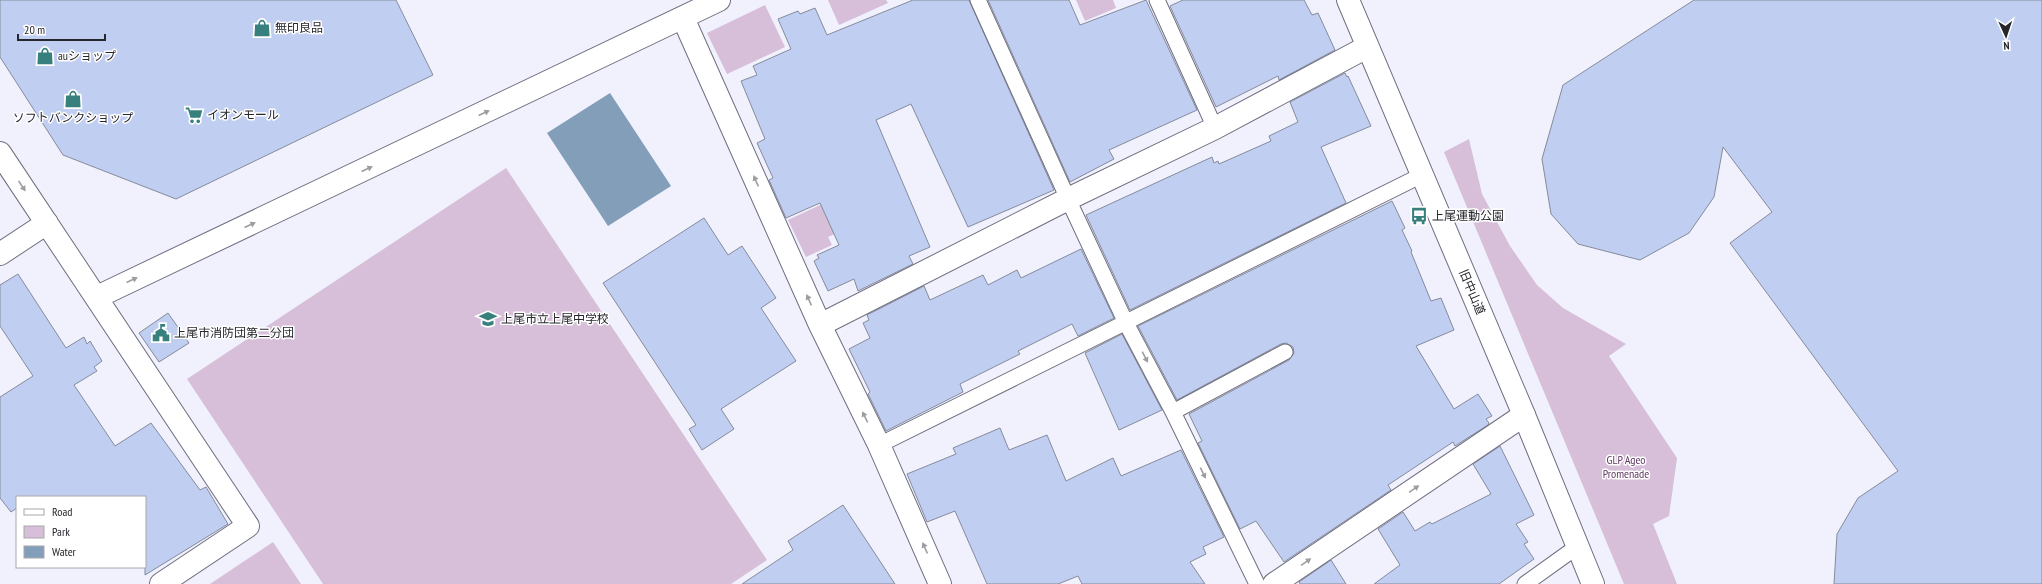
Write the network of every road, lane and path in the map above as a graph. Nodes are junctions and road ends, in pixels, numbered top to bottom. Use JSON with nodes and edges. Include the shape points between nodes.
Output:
{"nodes":[{"id":1,"x":719,"y":0,"type":"edge"},
{"id":2,"x":978,"y":0,"type":"edge"},
{"id":3,"x":1157,"y":0,"type":"edge"},
{"id":4,"x":1348,"y":0,"type":"edge"},
{"id":5,"x":683,"y":18,"type":"junction"},
{"id":6,"x":1367,"y":47,"type":"junction"},
{"id":7,"x":1215,"y":128,"type":"junction"},
{"id":8,"x":0,"y":153,"type":"edge"},
{"id":9,"x":1422,"y":175,"type":"junction"},
{"id":10,"x":1068,"y":199,"type":"junction"},
{"id":11,"x":47,"y":223,"type":"junction"},
{"id":12,"x":0,"y":254,"type":"edge"},
{"id":13,"x":97,"y":297,"type":"junction"},
{"id":14,"x":1126,"y":323,"type":"junction"},
{"id":15,"x":820,"y":325,"type":"junction"},
{"id":16,"x":1285,"y":352,"type":"dead end"},
{"id":17,"x":1173,"y":412,"type":"junction"},
{"id":18,"x":1524,"y":415,"type":"junction"},
{"id":19,"x":879,"y":445,"type":"junction"},
{"id":20,"x":1578,"y":546,"type":"junction"},
{"id":21,"x":161,"y":584,"type":"edge"},
{"id":22,"x":940,"y":584,"type":"edge"},
{"id":23,"x":1257,"y":584,"type":"edge"},
{"id":24,"x":1274,"y":584,"type":"edge"},
{"id":25,"x":1525,"y":584,"type":"edge"},
{"id":26,"x":1593,"y":584,"type":"edge"}],
"edges":[{"from":1,"to":5,"type":"street"},
{"from":2,"to":10,"type":"lane"},
{"from":3,"to":7,"type":"lane"},
{"from":4,"to":6,"type":"street","name":"旧中山道"},
{"from":13,"to":5,"type":"street","one_way":true},
{"from":15,"to":5,"type":"street","one_way":true},
{"from":6,"to":7,"type":"street"},
{"from":6,"to":9,"type":"street","name":"旧中山道"},
{"from":7,"to":10,"type":"street"},
{"from":8,"to":11,"type":"street","one_way":true},
{"from":9,"to":14,"type":"lane"},
{"from":9,"to":18,"type":"street","name":"旧中山道"},
{"from":10,"to":14,"type":"lane"},
{"from":10,"to":15,"type":"street"},
{"from":11,"to":12,"type":"street"},
{"from":11,"to":13,"type":"street"},
{"from":13,"to":21,"type":"street","via":[[248,526]]},
{"from":14,"to":17,"type":"lane","one_way":true},
{"from":14,"to":19,"type":"lane"},
{"from":19,"to":15,"type":"street","one_way":true},
{"from":16,"to":17,"type":"lane"},
{"from":17,"to":23,"type":"lane","one_way":true},
{"from":18,"to":20,"type":"street","name":"旧中山道"},
{"from":24,"to":18,"type":"street","one_way":true},
{"from":22,"to":19,"type":"street","one_way":true},
{"from":20,"to":25,"type":"lane"},
{"from":20,"to":26,"type":"street","name":"旧中山道"}]}
